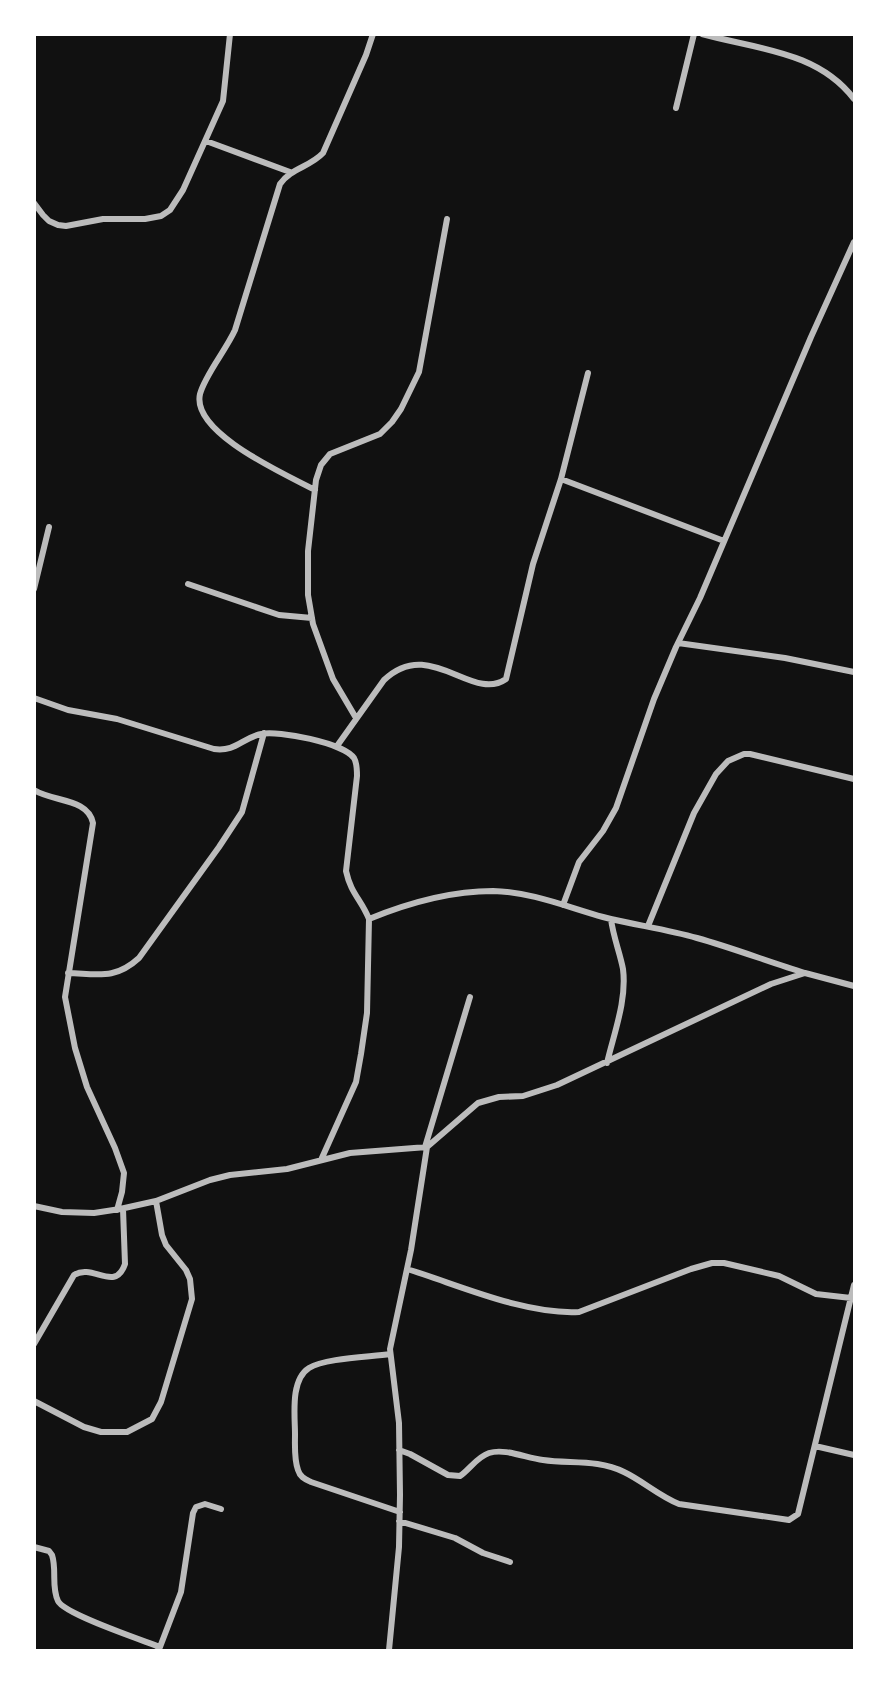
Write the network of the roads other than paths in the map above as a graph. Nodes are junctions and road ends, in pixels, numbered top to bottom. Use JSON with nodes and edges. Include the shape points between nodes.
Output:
{"nodes":[{"id":1,"x":230,"y":34,"type":"edge"},
{"id":2,"x":373,"y":34,"type":"edge"},
{"id":3,"x":694,"y":34,"type":"edge"},
{"id":4,"x":702,"y":34,"type":"edge"},
{"id":5,"x":855,"y":99,"type":"edge"},
{"id":6,"x":676,"y":108,"type":"dead end"},
{"id":7,"x":206,"y":141,"type":"junction"},
{"id":8,"x":290,"y":172,"type":"junction"},
{"id":9,"x":34,"y":202,"type":"edge"},
{"id":10,"x":447,"y":219,"type":"dead end"},
{"id":11,"x":855,"y":242,"type":"edge"},
{"id":12,"x":588,"y":373,"type":"dead end"},
{"id":13,"x":561,"y":479,"type":"junction"},
{"id":14,"x":315,"y":489,"type":"junction"},
{"id":15,"x":49,"y":526,"type":"dead end"},
{"id":16,"x":724,"y":541,"type":"junction"},
{"id":17,"x":188,"y":584,"type":"dead end"},
{"id":18,"x":34,"y":589,"type":"edge"},
{"id":19,"x":312,"y":618,"type":"junction"},
{"id":20,"x":678,"y":643,"type":"junction"},
{"id":21,"x":855,"y":672,"type":"edge"},
{"id":22,"x":34,"y":698,"type":"edge"},
{"id":23,"x":356,"y":718,"type":"junction"},
{"id":24,"x":264,"y":733,"type":"junction"},
{"id":25,"x":337,"y":746,"type":"junction"},
{"id":26,"x":855,"y":778,"type":"edge"},
{"id":27,"x":34,"y":790,"type":"edge"},
{"id":28,"x":563,"y":905,"type":"junction"},
{"id":29,"x":369,"y":919,"type":"junction"},
{"id":30,"x":611,"y":919,"type":"junction"},
{"id":31,"x":648,"y":926,"type":"junction"},
{"id":32,"x":68,"y":972,"type":"junction"},
{"id":33,"x":806,"y":974,"type":"junction"},
{"id":34,"x":855,"y":987,"type":"edge"},
{"id":35,"x":470,"y":998,"type":"dead end"},
{"id":36,"x":607,"y":1063,"type":"junction"},
{"id":37,"x":426,"y":1147,"type":"junction"},
{"id":38,"x":321,"y":1160,"type":"junction"},
{"id":39,"x":156,"y":1201,"type":"junction"},
{"id":40,"x":34,"y":1206,"type":"edge"},
{"id":41,"x":120,"y":1209,"type":"junction"},
{"id":42,"x":407,"y":1269,"type":"junction"},
{"id":43,"x":855,"y":1285,"type":"edge"},
{"id":44,"x":851,"y":1298,"type":"junction"},
{"id":45,"x":34,"y":1344,"type":"edge"},
{"id":46,"x":390,"y":1354,"type":"junction"},
{"id":47,"x":34,"y":1401,"type":"edge"},
{"id":48,"x":815,"y":1446,"type":"junction"},
{"id":49,"x":399,"y":1450,"type":"junction"},
{"id":50,"x":855,"y":1455,"type":"edge"},
{"id":51,"x":221,"y":1509,"type":"dead end"},
{"id":52,"x":400,"y":1512,"type":"junction"},
{"id":53,"x":399,"y":1521,"type":"junction"},
{"id":54,"x":34,"y":1547,"type":"edge"},
{"id":55,"x":510,"y":1562,"type":"dead end"},
{"id":56,"x":159,"y":1649,"type":"edge"},
{"id":57,"x":389,"y":1650,"type":"edge"}],
"edges":[{"from":1,"to":7,"type":"street","via":[[223,101]]},
{"from":2,"to":8,"type":"street","via":[[323,153],[316,161]]},
{"from":3,"to":6,"type":"street"},
{"from":4,"to":5,"type":"street","via":[[798,58],[822,68]]},
{"from":7,"to":8,"type":"street"},
{"from":7,"to":9,"type":"street","via":[[176,202],[161,216],[58,225],[43,215]]},
{"from":8,"to":14,"type":"street","via":[[280,184],[235,330],[199,397],[209,424],[231,442]]},
{"from":10,"to":14,"type":"street","via":[[419,372],[401,409],[380,434],[330,454],[321,465]]},
{"from":11,"to":16,"type":"street"},
{"from":12,"to":13,"type":"street"},
{"from":13,"to":16,"type":"street"},
{"from":13,"to":23,"type":"street","via":[[533,564],[506,679],[493,685],[483,684],[429,665],[403,666],[384,680]]},
{"from":14,"to":19,"type":"street","via":[[308,551]]},
{"from":15,"to":18,"type":"street"},
{"from":16,"to":20,"type":"street"},
{"from":17,"to":19,"type":"street","via":[[279,615]]},
{"from":19,"to":23,"type":"street","via":[[321,652]]},
{"from":20,"to":21,"type":"street"},
{"from":20,"to":28,"type":"street","via":[[616,808],[579,862]]},
{"from":22,"to":24,"type":"street","via":[[214,749],[231,749]]},
{"from":23,"to":25,"type":"street"},
{"from":24,"to":25,"type":"street"},
{"from":24,"to":32,"type":"street","via":[[242,812],[139,958],[118,973]]},
{"from":25,"to":29,"type":"street","via":[[354,758],[357,767],[346,871],[355,897]]},
{"from":26,"to":31,"type":"street","via":[[750,754],[728,761],[694,813]]},
{"from":27,"to":32,"type":"street","via":[[80,806],[92,816]]},
{"from":28,"to":29,"type":"street","via":[[523,894],[466,892],[402,906]]},
{"from":28,"to":30,"type":"street"},
{"from":29,"to":38,"type":"street","via":[[362,1054],[356,1082]]},
{"from":30,"to":31,"type":"street"},
{"from":30,"to":36,"type":"street","via":[[624,982]]},
{"from":31,"to":33,"type":"street","via":[[698,938]]},
{"from":32,"to":41,"type":"street","via":[[66,1005],[75,1048],[87,1087],[124,1173]]},
{"from":33,"to":34,"type":"street"},
{"from":33,"to":36,"type":"street","via":[[771,984]]},
{"from":35,"to":37,"type":"street"},
{"from":36,"to":37,"type":"street","via":[[542,1091],[478,1103]]},
{"from":37,"to":38,"type":"street","via":[[367,1151]]},
{"from":37,"to":42,"type":"street"},
{"from":38,"to":39,"type":"street","via":[[210,1180]]},
{"from":39,"to":41,"type":"street"},
{"from":39,"to":47,"type":"street","via":[[162,1235],[186,1270],[192,1299],[161,1402],[152,1419],[127,1432],[100,1432]]},
{"from":40,"to":41,"type":"street","via":[[62,1212]]},
{"from":41,"to":45,"type":"street","via":[[125,1264],[122,1272],[113,1277],[85,1271],[74,1275]]},
{"from":42,"to":44,"type":"street","via":[[529,1308],[570,1313],[712,1263],[779,1276],[816,1294]]},
{"from":42,"to":46,"type":"street"},
{"from":43,"to":44,"type":"street"},
{"from":44,"to":48,"type":"street"},
{"from":46,"to":49,"type":"street"},
{"from":46,"to":52,"type":"street","via":[[325,1363],[305,1371],[294,1408],[295,1461],[304,1479]]},
{"from":48,"to":49,"type":"street","via":[[798,1514],[789,1520],[679,1504],[622,1470],[600,1464],[498,1451],[486,1454],[455,1476]]},
{"from":48,"to":50,"type":"street"},
{"from":49,"to":52,"type":"street"},
{"from":51,"to":56,"type":"street","via":[[205,1504],[196,1507],[182,1592]]},
{"from":52,"to":53,"type":"street"},
{"from":53,"to":55,"type":"street","via":[[455,1538]]},
{"from":53,"to":57,"type":"street"},
{"from":54,"to":56,"type":"street","via":[[52,1555],[54,1588],[60,1605]]}]}
